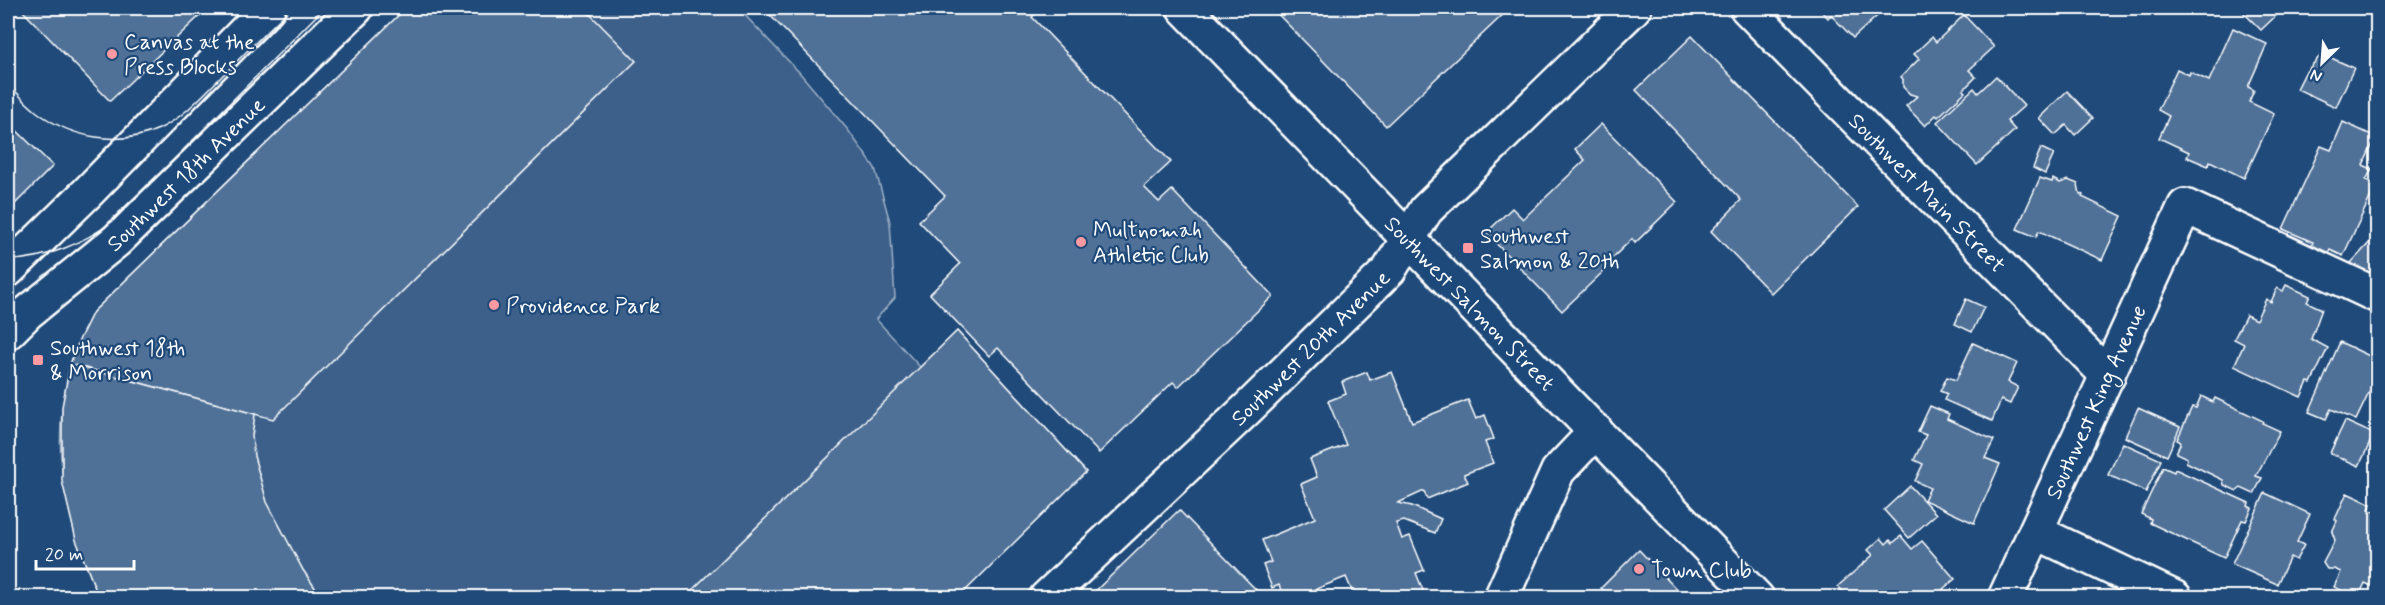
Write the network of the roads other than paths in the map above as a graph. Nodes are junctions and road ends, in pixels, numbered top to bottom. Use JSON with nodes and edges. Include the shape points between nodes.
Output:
{"nodes":[{"id":1,"x":268,"y":8,"type":"edge"},
{"id":2,"x":356,"y":8,"type":"edge"},
{"id":3,"x":1184,"y":8,"type":"edge"},
{"id":4,"x":1634,"y":8,"type":"edge"},
{"id":5,"x":1747,"y":8,"type":"edge"},
{"id":6,"x":1409,"y":239,"type":"junction"},
{"id":7,"x":8,"y":270,"type":"edge"},
{"id":8,"x":2378,"y":296,"type":"edge"},
{"id":9,"x":8,"y":332,"type":"edge"},
{"id":10,"x":2108,"y":376,"type":"junction"},
{"id":11,"x":1596,"y":431,"type":"junction"},
{"id":12,"x":2037,"y":532,"type":"junction"},
{"id":13,"x":1046,"y":597,"type":"edge"},
{"id":14,"x":1501,"y":597,"type":"edge"},
{"id":15,"x":1757,"y":597,"type":"edge"},
{"id":16,"x":2005,"y":597,"type":"edge"},
{"id":17,"x":2175,"y":597,"type":"edge"}],
"edges":[{"from":1,"to":7,"type":"street"},
{"from":2,"to":9,"type":"street","name":"Southwest 18th Avenue","via":[[116,241]]},
{"from":3,"to":6,"type":"street","name":"Southwest Salmon Street"},
{"from":4,"to":6,"type":"street","name":"Southwest 20th Avenue","via":[[1431,205]]},
{"from":5,"to":10,"type":"street","name":"Southwest Main Street"},
{"from":6,"to":11,"type":"street","name":"Southwest Salmon Street"},
{"from":6,"to":13,"type":"street","name":"Southwest 20th Avenue","via":[[1389,270]]},
{"from":8,"to":10,"type":"street","name":"Southwest King Avenue","via":[[2185,206]]},
{"from":10,"to":12,"type":"street","name":"Southwest King Avenue"},
{"from":11,"to":14,"type":"street","via":[[1558,471]]},
{"from":11,"to":15,"type":"street","name":"Southwest Salmon Street"},
{"from":12,"to":16,"type":"street","name":"Southwest King Avenue"},
{"from":12,"to":17,"type":"street"}]}
